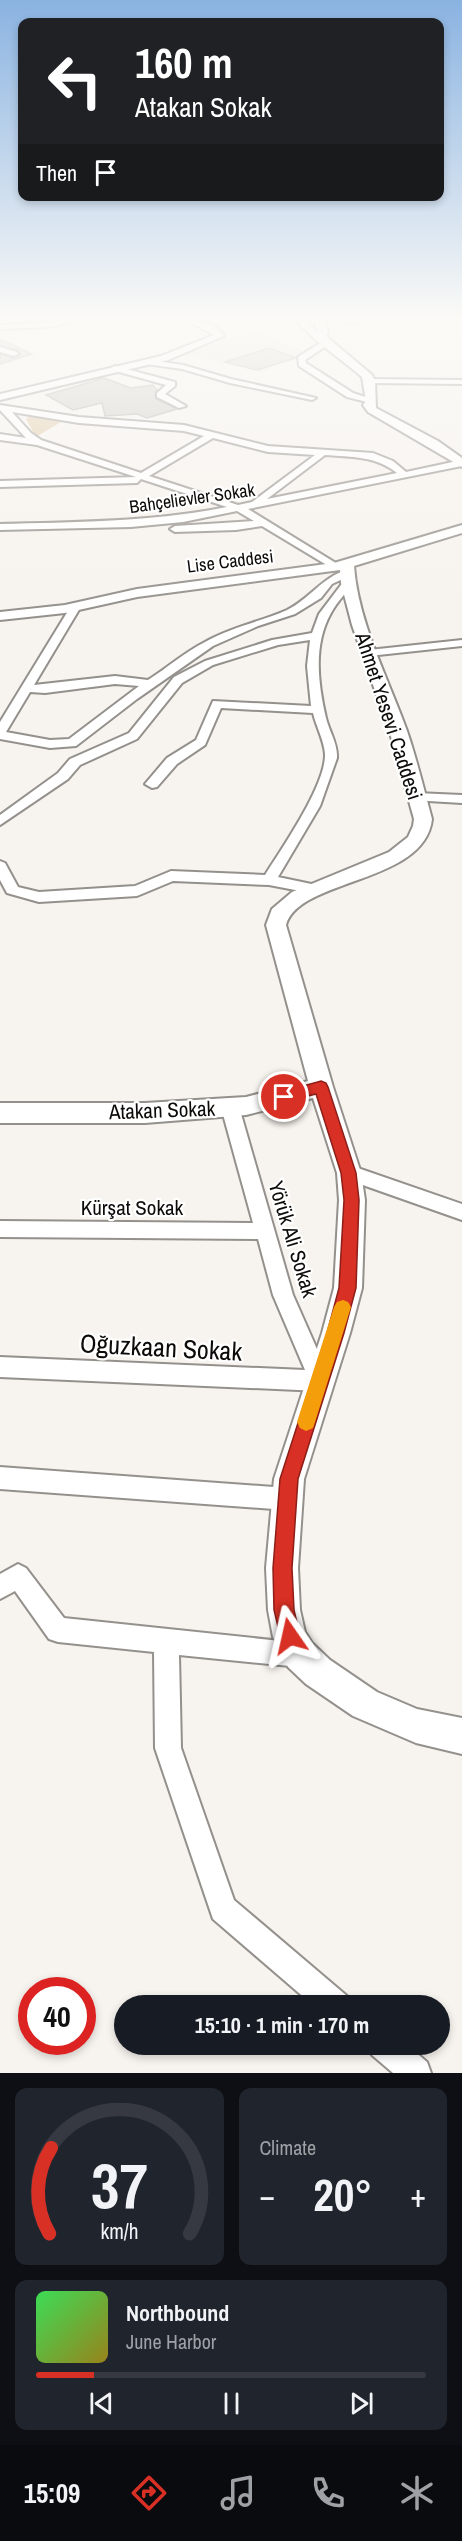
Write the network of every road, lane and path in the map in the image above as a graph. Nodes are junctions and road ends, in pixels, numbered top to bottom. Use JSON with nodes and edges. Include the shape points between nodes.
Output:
{"nodes":[{"id":1,"x":12,"y":418,"type":"edge"},
{"id":2,"x":66,"y":418,"type":"edge"},
{"id":3,"x":386,"y":418,"type":"edge"},
{"id":4,"x":213,"y":434,"type":"junction"},
{"id":5,"x":0,"y":437,"type":"edge"},
{"id":6,"x":38,"y":442,"type":"junction"},
{"id":7,"x":324,"y":452,"type":"junction"},
{"id":8,"x":460,"y":459,"type":"edge"},
{"id":9,"x":127,"y":472,"type":"junction"},
{"id":10,"x":402,"y":473,"type":"junction"},
{"id":11,"x":0,"y":475,"type":"edge"},
{"id":12,"x":146,"y":478,"type":"junction"},
{"id":13,"x":385,"y":478,"type":"junction"},
{"id":14,"x":0,"y":484,"type":"edge"},
{"id":15,"x":246,"y":508,"type":"junction"},
{"id":16,"x":264,"y":523,"type":"junction"},
{"id":17,"x":0,"y":527,"type":"edge"},
{"id":18,"x":462,"y":529,"type":"edge"},
{"id":19,"x":0,"y":534,"type":"edge"},
{"id":20,"x":344,"y":572,"type":"junction"},
{"id":21,"x":75,"y":608,"type":"junction"},
{"id":22,"x":0,"y":615,"type":"edge"},
{"id":23,"x":317,"y":635,"type":"junction"},
{"id":24,"x":462,"y":643,"type":"edge"},
{"id":25,"x":369,"y":653,"type":"junction"},
{"id":26,"x":149,"y":684,"type":"junction"},
{"id":27,"x":25,"y":688,"type":"junction"},
{"id":28,"x":318,"y":710,"type":"junction"},
{"id":29,"x":0,"y":733,"type":"edge"},
{"id":30,"x":152,"y":784,"type":"dead end"},
{"id":31,"x":416,"y":797,"type":"junction"},
{"id":32,"x":462,"y":799,"type":"edge"},
{"id":33,"x":0,"y":822,"type":"edge"},
{"id":34,"x":0,"y":866,"type":"edge"},
{"id":35,"x":268,"y":880,"type":"junction"},
{"id":36,"x":316,"y":889,"type":"junction"},
{"id":37,"x":321,"y":1087,"type":"junction"},
{"id":38,"x":230,"y":1107,"type":"junction"},
{"id":39,"x":0,"y":1113,"type":"edge"},
{"id":40,"x":348,"y":1173,"type":"junction"},
{"id":41,"x":462,"y":1212,"type":"edge"},
{"id":42,"x":0,"y":1229,"type":"edge"},
{"id":43,"x":265,"y":1231,"type":"junction"},
{"id":44,"x":0,"y":1367,"type":"edge"},
{"id":45,"x":320,"y":1381,"type":"junction"},
{"id":46,"x":0,"y":1478,"type":"edge"},
{"id":47,"x":287,"y":1499,"type":"junction"},
{"id":48,"x":0,"y":1587,"type":"edge"},
{"id":49,"x":166,"y":1641,"type":"junction"},
{"id":50,"x":300,"y":1655,"type":"junction"},
{"id":51,"x":462,"y":1736,"type":"edge"},
{"id":52,"x":324,"y":1995,"type":"edge"},
{"id":53,"x":396,"y":2055,"type":"edge"},
{"id":54,"x":416,"y":2073,"type":"edge"}],
"edges":[{"from":1,"to":6,"type":"street"},
{"from":2,"to":4,"type":"street"},
{"from":3,"to":8,"type":"street"},
{"from":4,"to":7,"type":"street","via":[[268,449]]},
{"from":4,"to":12,"type":"street"},
{"from":5,"to":6,"type":"street"},
{"from":6,"to":9,"type":"street"},
{"from":7,"to":10,"type":"street","via":[[373,456]]},
{"from":7,"to":15,"type":"street"},
{"from":8,"to":10,"type":"street"},
{"from":8,"to":13,"type":"street"},
{"from":9,"to":11,"type":"street"},
{"from":9,"to":12,"type":"street"},
{"from":10,"to":13,"type":"street"},
{"from":12,"to":14,"type":"street"},
{"from":12,"to":15,"type":"street"},
{"from":13,"to":15,"type":"street","name":"Bahçelievler Sokak"},
{"from":15,"to":16,"type":"street"},
{"from":15,"to":17,"type":"street","name":"Bahçelievler Sokak","via":[[143,523]]},
{"from":16,"to":19,"type":"street","via":[[226,528]]},
{"from":16,"to":20,"type":"street"},
{"from":18,"to":20,"type":"street","name":"Lise Caddesi"},
{"from":20,"to":21,"type":"street","name":"Lise Caddesi","via":[[137,593]]},
{"from":20,"to":23,"type":"street"},
{"from":20,"to":25,"type":"street","name":"Ahmet Yesevi Caddesi"},
{"from":20,"to":26,"type":"street","via":[[291,612],[209,644]]},
{"from":21,"to":22,"type":"street","name":"Lise Caddesi"},
{"from":21,"to":27,"type":"street"},
{"from":23,"to":28,"type":"street","via":[[313,688]]},
{"from":23,"to":33,"type":"street","via":[[276,642],[209,663],[178,681],[132,736],[75,762],[63,776]]},
{"from":24,"to":25,"type":"street"},
{"from":25,"to":31,"type":"street","name":"Ahmet Yesevi Caddesi"},
{"from":26,"to":27,"type":"street","via":[[115,680]]},
{"from":26,"to":29,"type":"street","via":[[72,743],[50,744]]},
{"from":27,"to":29,"type":"street"},
{"from":28,"to":30,"type":"street","via":[[217,704],[201,742],[172,761]]},
{"from":28,"to":35,"type":"street","via":[[332,755],[323,785]]},
{"from":31,"to":32,"type":"street"},
{"from":31,"to":36,"type":"street","name":"Ahmet Yesevi Caddesi","via":[[423,829],[409,847]]},
{"from":34,"to":35,"type":"street","via":[[12,890],[39,897],[137,891],[171,876]]},
{"from":35,"to":36,"type":"street"},
{"from":36,"to":37,"type":"street","name":"Ahmet Yesevi Caddesi","via":[[286,906],[276,925]]},
{"from":37,"to":38,"type":"street","name":"Atakan Sokak"},
{"from":37,"to":40,"type":"street","name":"Ahmet Yesevi Caddesi"},
{"from":38,"to":39,"type":"street","name":"Atakan Sokak","via":[[145,1113]]},
{"from":38,"to":43,"type":"street","name":"Yörük Ali Sokak"},
{"from":40,"to":41,"type":"street"},
{"from":40,"to":45,"type":"street","name":"Ahmet Yesevi Caddesi","via":[[352,1223],[348,1288]]},
{"from":42,"to":43,"type":"street","name":"Kürşat Sokak"},
{"from":43,"to":45,"type":"street","name":"Yörük Ali Sokak","via":[[283,1295]]},
{"from":44,"to":45,"type":"street","name":"Oğuzkaan Sokak"},
{"from":45,"to":47,"type":"street","name":"Ahmet Yesevi Caddesi","via":[[289,1479]]},
{"from":46,"to":47,"type":"street"},
{"from":47,"to":50,"type":"street","name":"Ahmet Yesevi Caddesi","via":[[282,1568],[284,1610],[290,1636]]},
{"from":48,"to":49,"type":"street","via":[[18,1576],[58,1630]]},
{"from":49,"to":50,"type":"street"},
{"from":49,"to":52,"type":"street","via":[[168,1748],[223,1909]]},
{"from":50,"to":51,"type":"street","name":"Ahmet Yesevi Caddesi","via":[[364,1704],[416,1726]]},
{"from":53,"to":54,"type":"street"}]}
